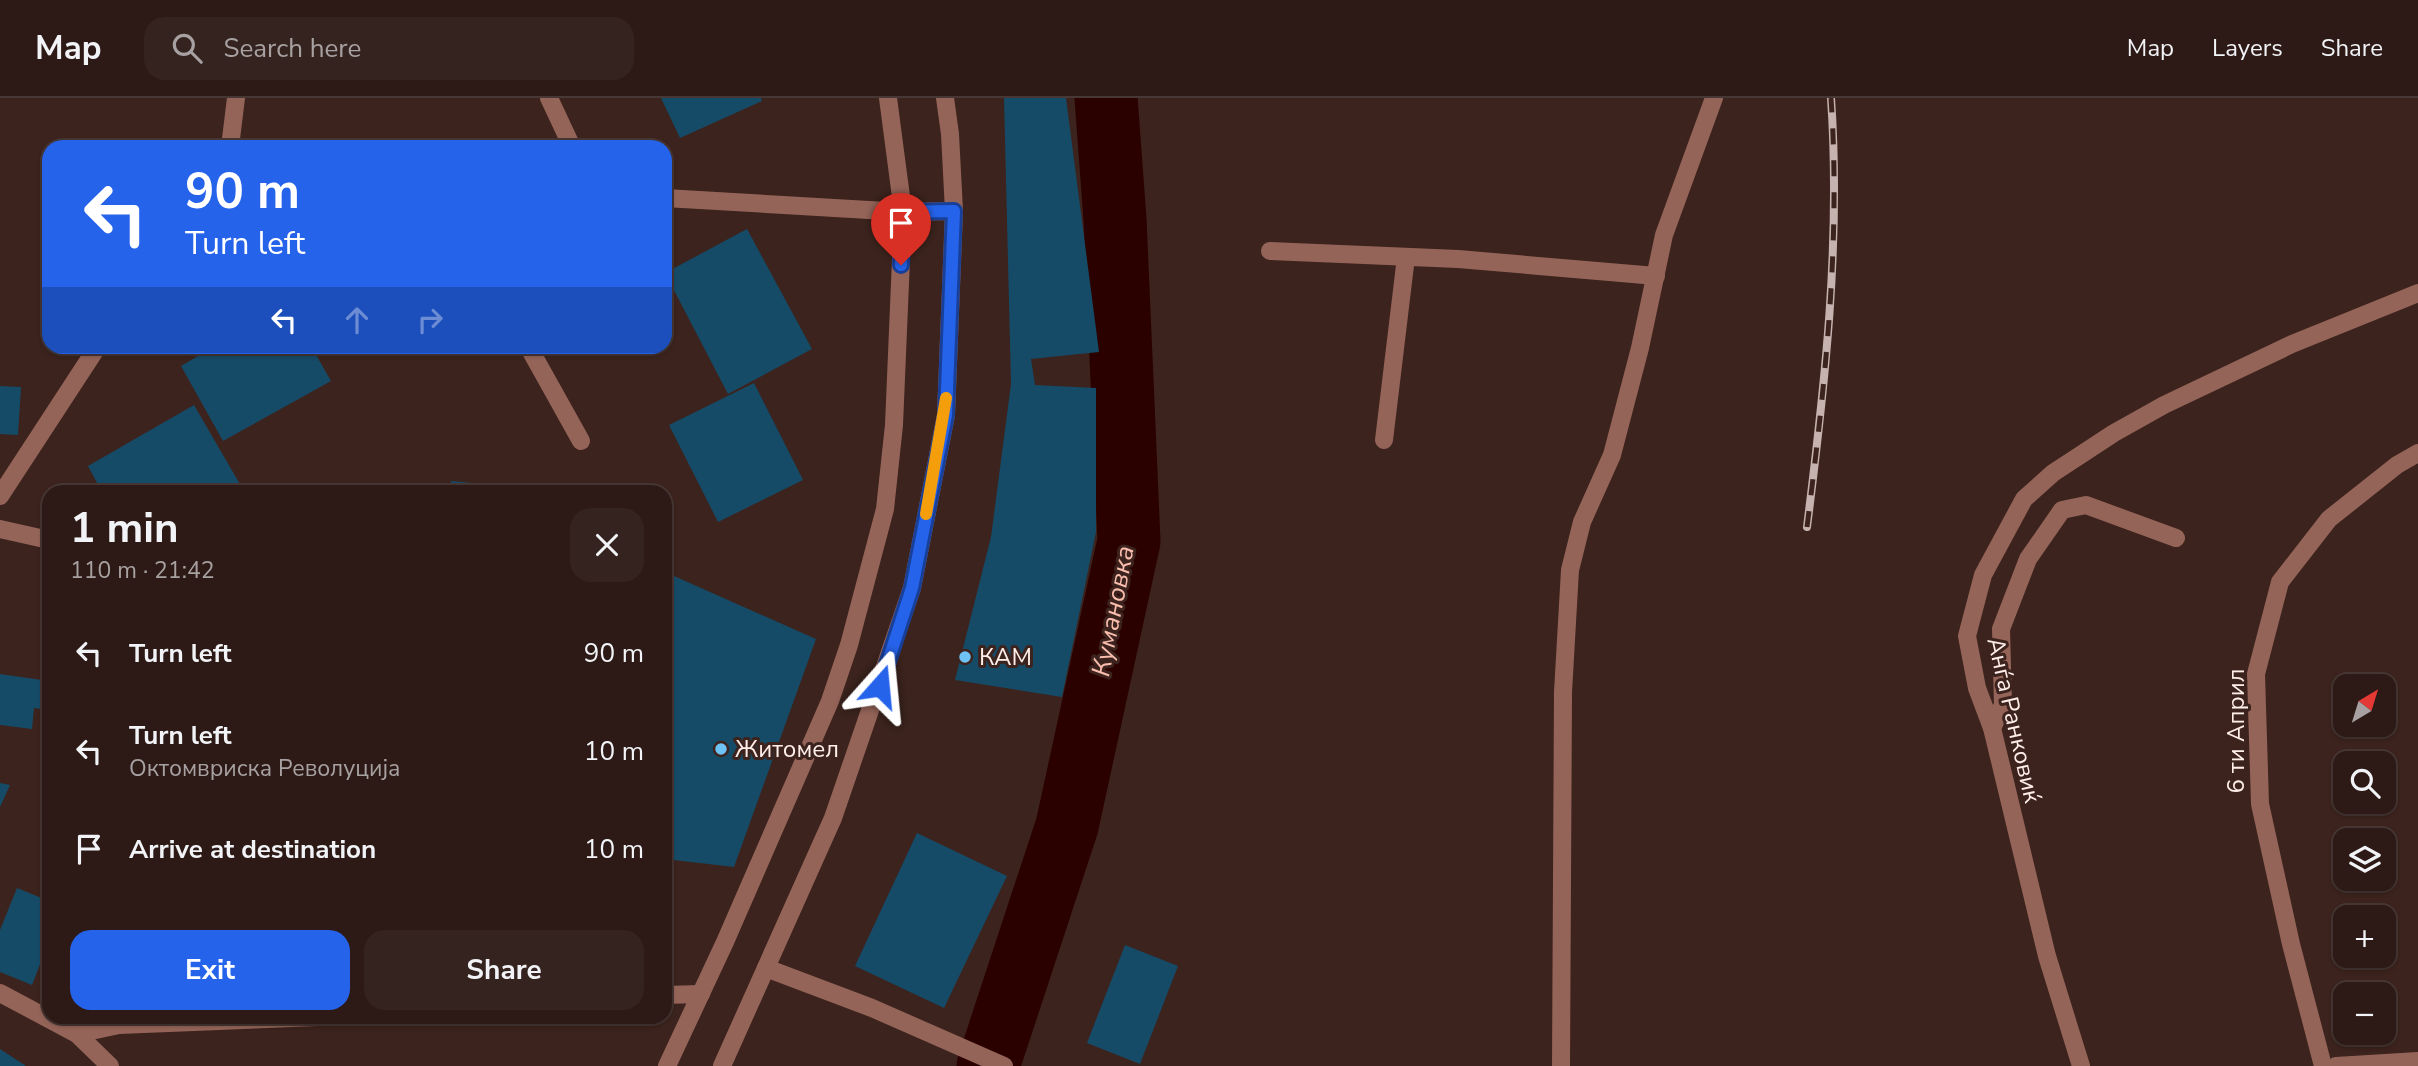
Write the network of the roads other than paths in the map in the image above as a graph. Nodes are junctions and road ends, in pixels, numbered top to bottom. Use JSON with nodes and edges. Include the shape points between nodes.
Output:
{"nodes":[{"id":1,"x":236,"y":98,"type":"edge"},
{"id":2,"x":549,"y":98,"type":"edge"},
{"id":3,"x":888,"y":98,"type":"edge"},
{"id":4,"x":944,"y":98,"type":"edge"},
{"id":5,"x":1714,"y":98,"type":"edge"},
{"id":6,"x":232,"y":140,"type":"edge"},
{"id":7,"x":569,"y":140,"type":"edge"},
{"id":8,"x":672,"y":198,"type":"edge"},
{"id":9,"x":954,"y":211,"type":"junction"},
{"id":10,"x":903,"y":212,"type":"junction"},
{"id":11,"x":1270,"y":251,"type":"dead end"},
{"id":12,"x":1406,"y":257,"type":"junction"},
{"id":13,"x":1656,"y":276,"type":"junction"},
{"id":14,"x":2418,"y":293,"type":"edge"},
{"id":15,"x":93,"y":354,"type":"edge"},
{"id":16,"x":532,"y":354,"type":"edge"},
{"id":17,"x":1384,"y":440,"type":"dead end"},
{"id":18,"x":581,"y":441,"type":"dead end"},
{"id":19,"x":2418,"y":453,"type":"edge"},
{"id":20,"x":0,"y":496,"type":"edge"},
{"id":21,"x":0,"y":529,"type":"edge"},
{"id":22,"x":42,"y":538,"type":"edge"},
{"id":23,"x":2176,"y":538,"type":"dead end"},
{"id":24,"x":1992,"y":728,"type":"junction"},
{"id":25,"x":766,"y":968,"type":"junction"},
{"id":26,"x":0,"y":993,"type":"edge"},
{"id":27,"x":701,"y":994,"type":"junction"},
{"id":28,"x":672,"y":995,"type":"edge"},
{"id":29,"x":42,"y":1015,"type":"edge"},
{"id":30,"x":58,"y":1024,"type":"edge"},
{"id":31,"x":145,"y":1024,"type":"edge"},
{"id":32,"x":77,"y":1034,"type":"junction"},
{"id":33,"x":2418,"y":1060,"type":"edge"},
{"id":34,"x":2387,"y":1064,"type":"edge"},
{"id":35,"x":110,"y":1066,"type":"edge"},
{"id":36,"x":667,"y":1066,"type":"edge"},
{"id":37,"x":722,"y":1066,"type":"edge"},
{"id":38,"x":1004,"y":1066,"type":"edge"},
{"id":39,"x":1560,"y":1066,"type":"edge"},
{"id":40,"x":2081,"y":1066,"type":"edge"},
{"id":41,"x":2323,"y":1066,"type":"edge"},
{"id":42,"x":2336,"y":1066,"type":"edge"}],
"edges":[{"from":1,"to":6,"type":"street"},
{"from":2,"to":7,"type":"street"},
{"from":3,"to":10,"type":"street"},
{"from":4,"to":9,"type":"street"},
{"from":5,"to":13,"type":"street","via":[[1664,235]]},
{"from":8,"to":10,"type":"street"},
{"from":9,"to":10,"type":"street"},
{"from":9,"to":25,"type":"street","via":[[946,415],[912,588],[833,818]]},
{"from":10,"to":27,"type":"street","via":[[886,509],[866,587],[830,701]]},
{"from":11,"to":12,"type":"street"},
{"from":12,"to":13,"type":"street"},
{"from":12,"to":17,"type":"street"},
{"from":13,"to":39,"type":"street","via":[[1612,455],[1582,522],[1570,570],[1563,692]]},
{"from":14,"to":24,"type":"street","name":"Анѓа Ранковиќ","via":[[2292,344],[2164,405],[2053,472],[2024,499],[1983,575],[1967,636],[1977,688]]},
{"from":15,"to":20,"type":"street"},
{"from":16,"to":18,"type":"street"},
{"from":19,"to":41,"type":"street","name":"6 ти Април","via":[[2329,519],[2280,582],[2256,674],[2260,804]]},
{"from":21,"to":22,"type":"street"},
{"from":23,"to":24,"type":"street","via":[[2086,505],[2062,510],[2028,559],[2001,629],[2003,705]]},
{"from":24,"to":40,"type":"street","name":"Анѓа Ранковиќ","via":[[2047,956]]},
{"from":25,"to":37,"type":"street"},
{"from":25,"to":38,"type":"street"},
{"from":26,"to":29,"type":"street"},
{"from":27,"to":28,"type":"street"},
{"from":27,"to":36,"type":"street"},
{"from":30,"to":32,"type":"street"},
{"from":31,"to":32,"type":"street"},
{"from":32,"to":35,"type":"street"},
{"from":33,"to":34,"type":"street"},
{"from":34,"to":42,"type":"street"}]}
